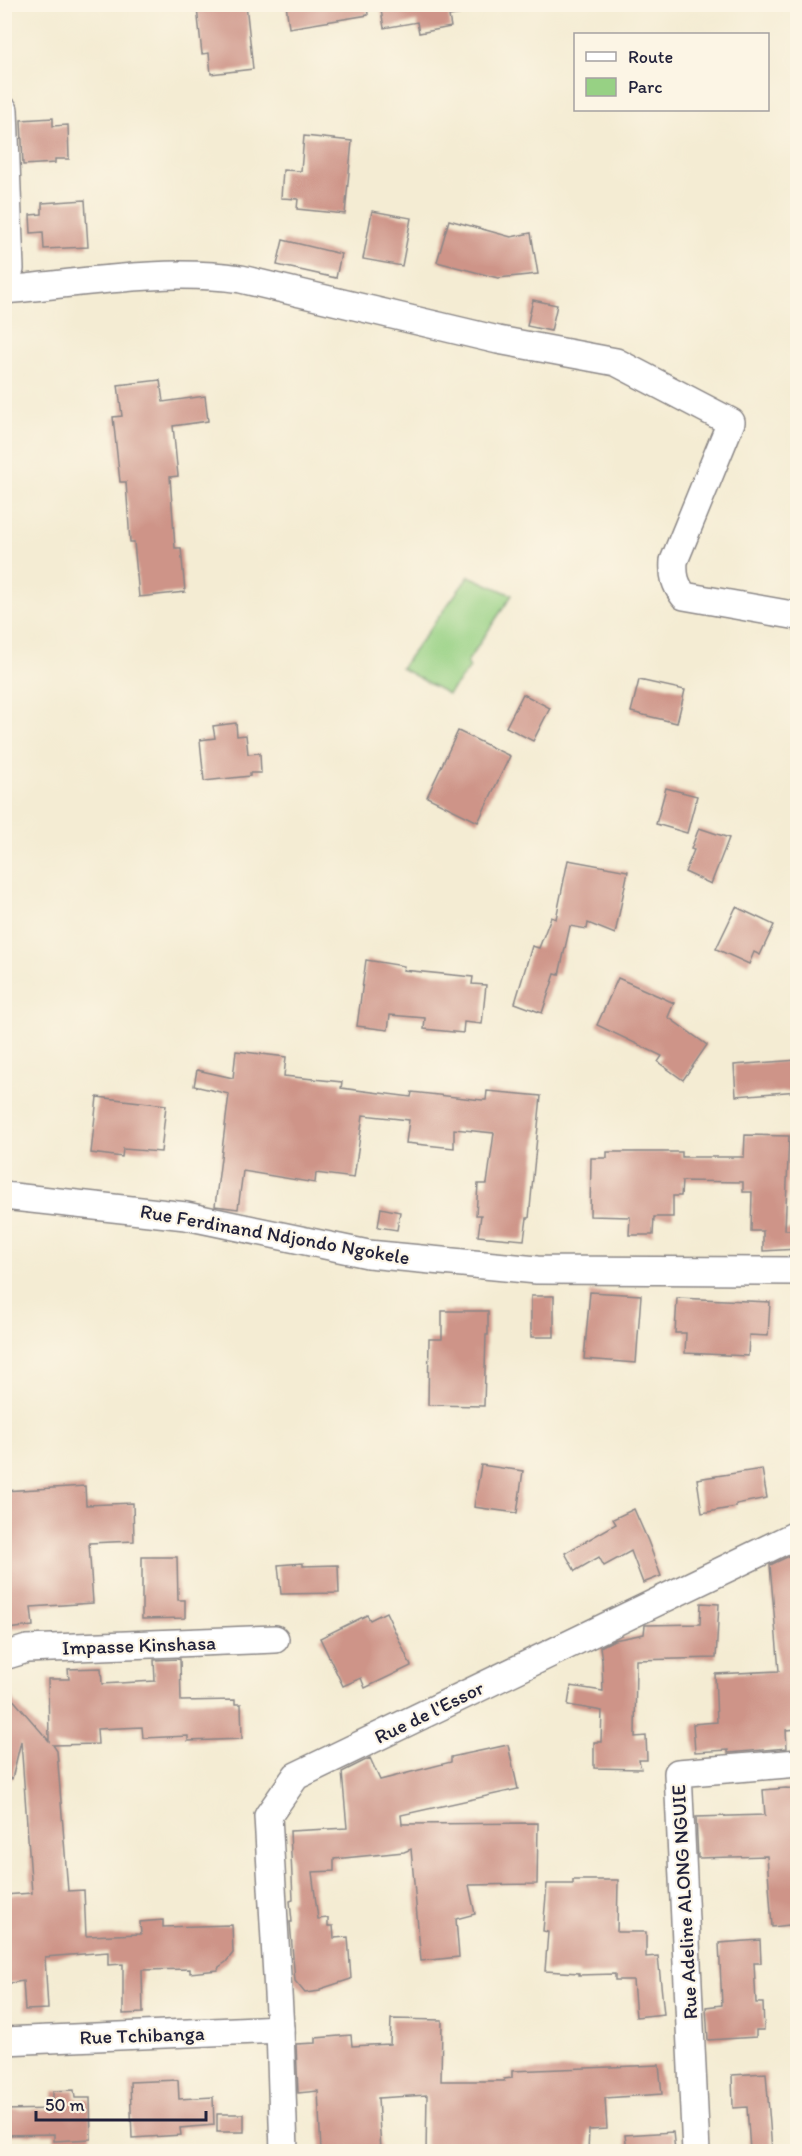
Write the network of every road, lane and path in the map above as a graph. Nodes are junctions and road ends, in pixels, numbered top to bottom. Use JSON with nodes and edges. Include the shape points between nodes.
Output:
{"nodes":[{"id":1,"x":4,"y":110,"type":"edge"},
{"id":2,"x":4,"y":275,"type":"edge"},
{"id":3,"x":4,"y":290,"type":"edge"},
{"id":4,"x":798,"y":616,"type":"edge"},
{"id":5,"x":4,"y":1196,"type":"edge"},
{"id":6,"x":798,"y":1271,"type":"edge"},
{"id":7,"x":798,"y":1534,"type":"edge"},
{"id":8,"x":275,"y":1639,"type":"dead end"},
{"id":9,"x":4,"y":1656,"type":"edge"},
{"id":10,"x":798,"y":1762,"type":"edge"},
{"id":11,"x":280,"y":2029,"type":"junction"},
{"id":12,"x":4,"y":2040,"type":"edge"},
{"id":13,"x":284,"y":2151,"type":"edge"},
{"id":14,"x":696,"y":2151,"type":"edge"}],
"edges":[{"from":1,"to":2,"type":"street","via":[[10,268]]},
{"from":3,"to":4,"type":"street","via":[[212,275],[498,340],[616,362],[731,422],[674,561],[676,585],[684,596]]},
{"from":5,"to":6,"type":"street","name":"Rue Ferdinand Ndjondo Ngokele","via":[[186,1216],[368,1254],[537,1270]]},
{"from":7,"to":11,"type":"street","name":"Rue de l'Essor","via":[[296,1776],[268,1816]]},
{"from":8,"to":9,"type":"street","name":"Impasse Kinshasa","via":[[27,1649]]},
{"from":10,"to":14,"type":"street","name":"Rue Adeline ALONG NGUIE","via":[[678,1773]]},
{"from":11,"to":12,"type":"street","name":"Rue Tchibanga"},
{"from":11,"to":13,"type":"street","name":"Rue de l'Essor"}]}
